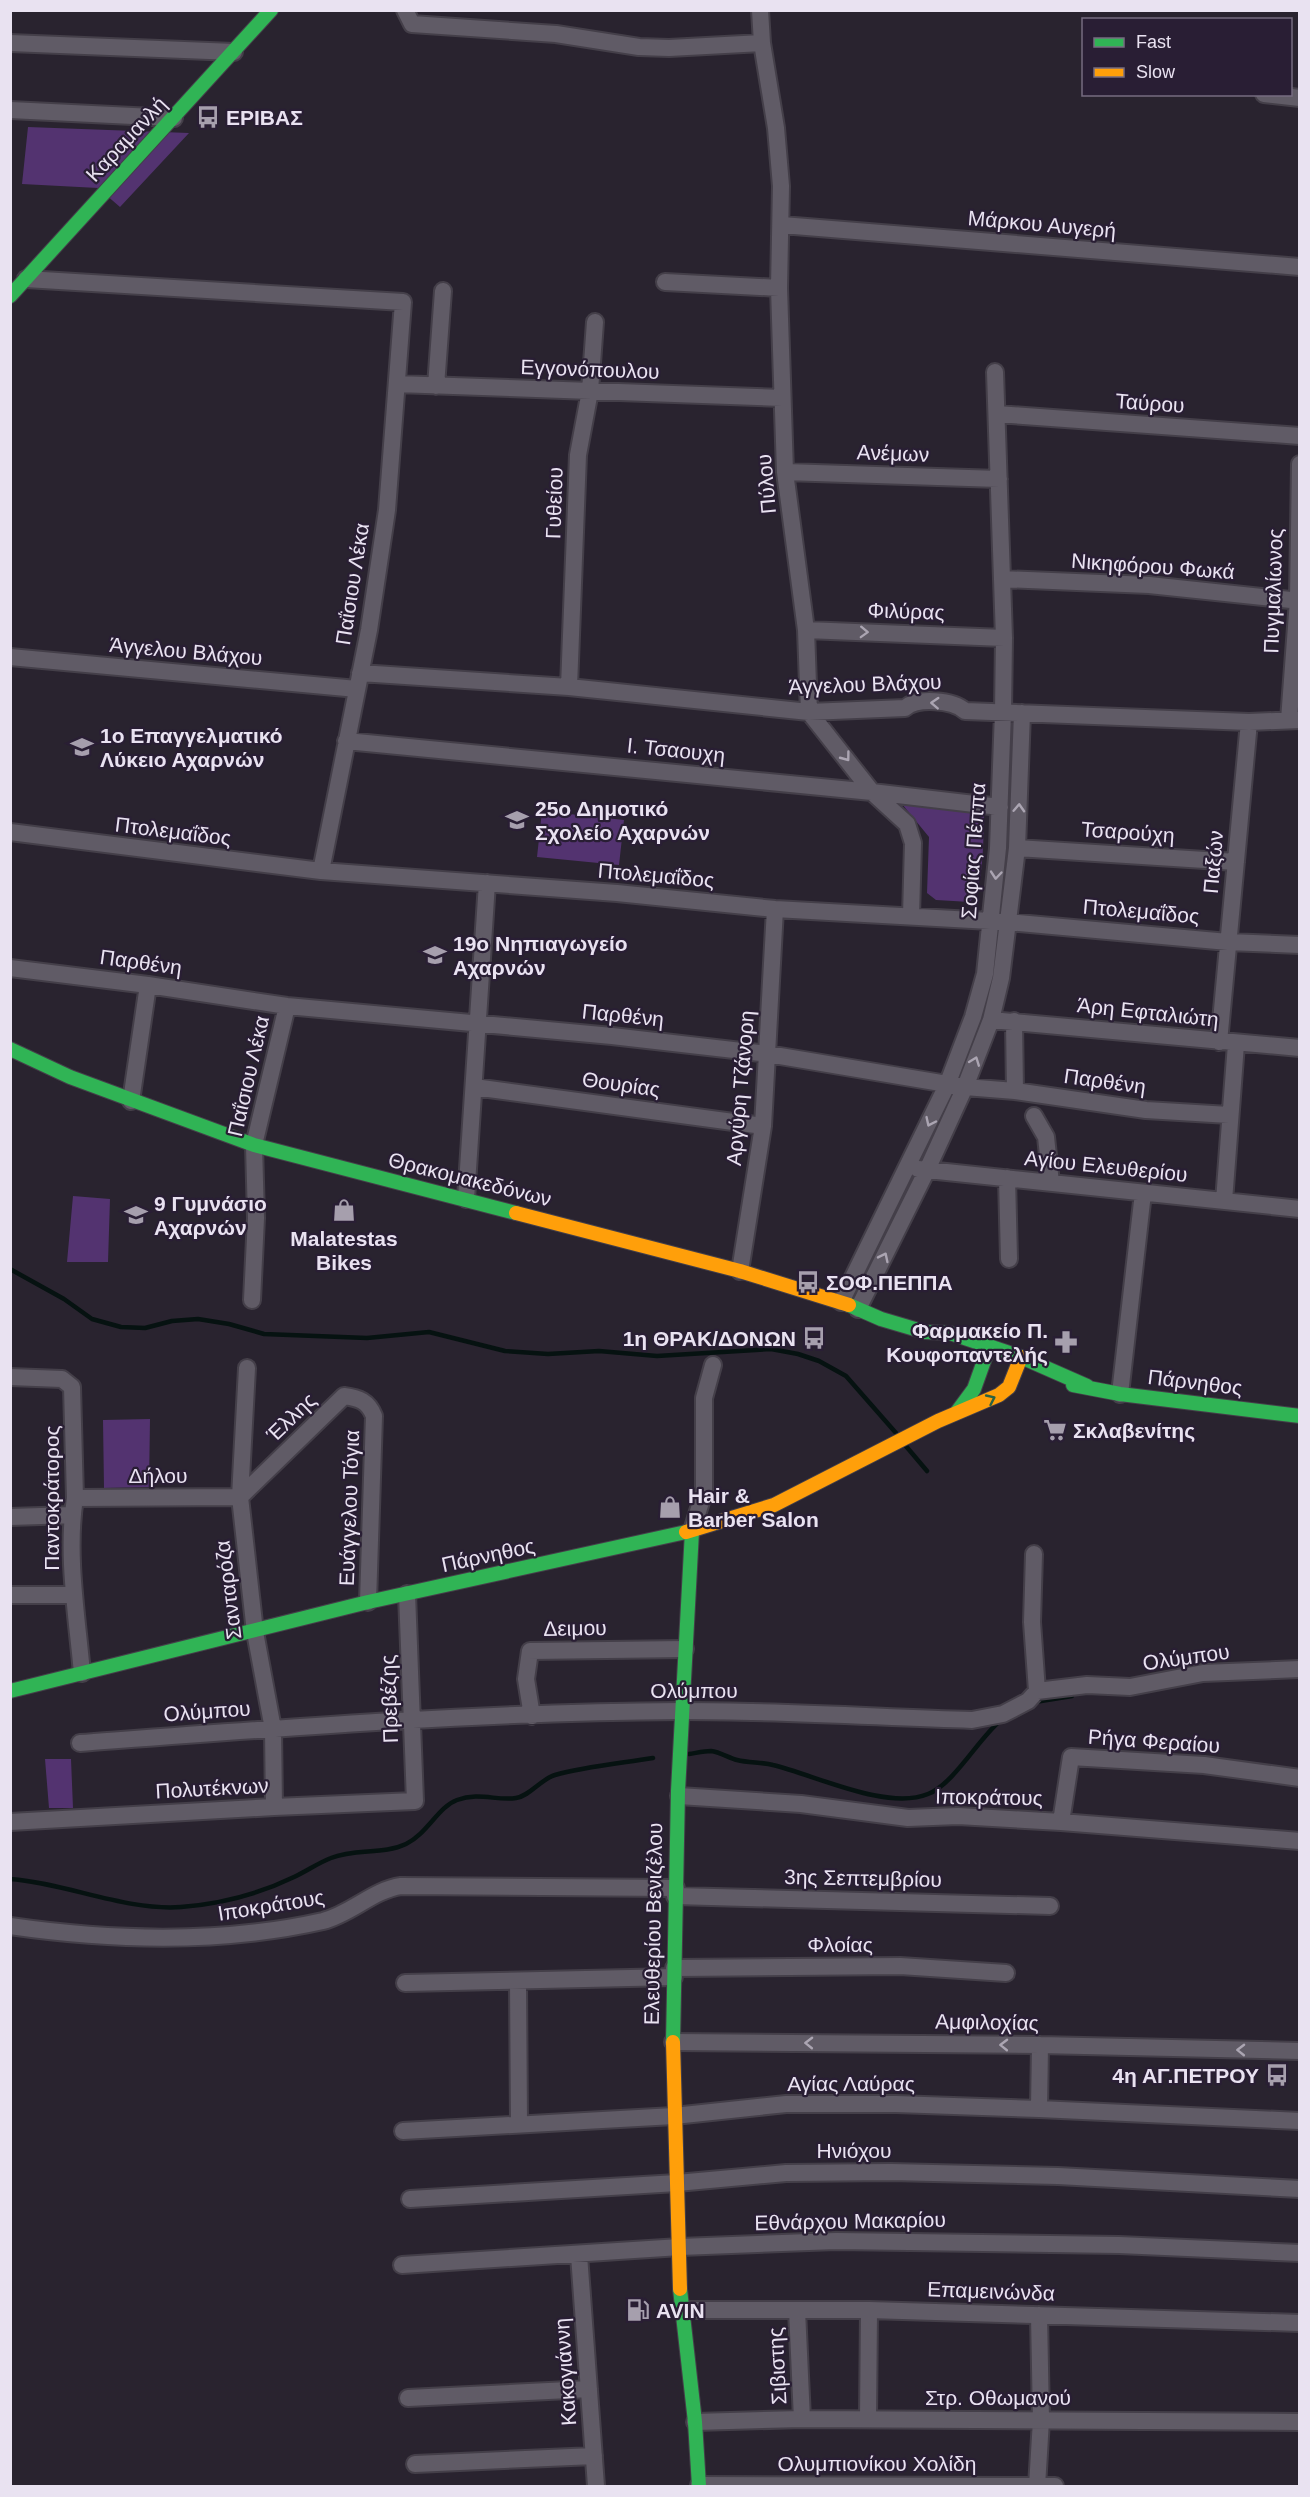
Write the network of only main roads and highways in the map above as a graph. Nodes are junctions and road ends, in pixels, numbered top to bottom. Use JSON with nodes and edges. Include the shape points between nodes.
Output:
{"nodes":[{"id":1,"x":271,"y":10,"type":"edge"},
{"id":2,"x":10,"y":296,"type":"edge"},
{"id":3,"x":10,"y":1049,"type":"edge"},
{"id":4,"x":925,"y":1332,"type":"junction"},
{"id":5,"x":945,"y":1347,"type":"dead end"},
{"id":6,"x":989,"y":1347,"type":"junction"},
{"id":7,"x":1021,"y":1357,"type":"junction"},
{"id":8,"x":1005,"y":1369,"type":"junction"},
{"id":9,"x":1087,"y":1386,"type":"junction"},
{"id":10,"x":957,"y":1412,"type":"junction"},
{"id":11,"x":1299,"y":1416,"type":"edge"},
{"id":12,"x":692,"y":1531,"type":"junction"},
{"id":13,"x":10,"y":1691,"type":"edge"},
{"id":14,"x":699,"y":2486,"type":"edge"}],
"edges":[{"from":1,"to":2,"type":"main road","name":"Καραμανλή"},
{"from":3,"to":4,"type":"main road","name":"Θρακομακεδόνων","via":[[70,1077],[254,1145],[740,1271]]},
{"from":4,"to":5,"type":"main road","name":"Θρακομακεδόνων"},
{"from":4,"to":6,"type":"main road","name":"Θρακομακεδόνων","via":[[950,1333]]},
{"from":6,"to":7,"type":"main road","name":"Πάρνηθος"},
{"from":6,"to":8,"type":"main road","name":"Πάρνηθος"},
{"from":7,"to":8,"type":"main road","name":"Πάρνηθος"},
{"from":7,"to":9,"type":"main road","name":"Πάρνηθος"},
{"from":8,"to":9,"type":"main road","name":"Πάρνηθος","via":[[1058,1385]]},
{"from":8,"to":10,"type":"main road","name":"Πάρνηθος","via":[[974,1389]]},
{"from":10,"to":8,"type":"main road","name":"Πάρνηθος","one_way":true,"via":[[999,1395],[1009,1386]]},
{"from":9,"to":11,"type":"main road","name":"Πάρνηθος","via":[[1120,1394]]},
{"from":10,"to":12,"type":"main road","name":"Πάρνηθος","via":[[774,1505]]},
{"from":12,"to":13,"type":"main road","name":"Πάρνηθος","via":[[368,1602]]},
{"from":12,"to":14,"type":"main road","name":"Ελευθερίου Βενιζέλου","via":[[675,1892],[674,2116],[682,2310]]}]}
